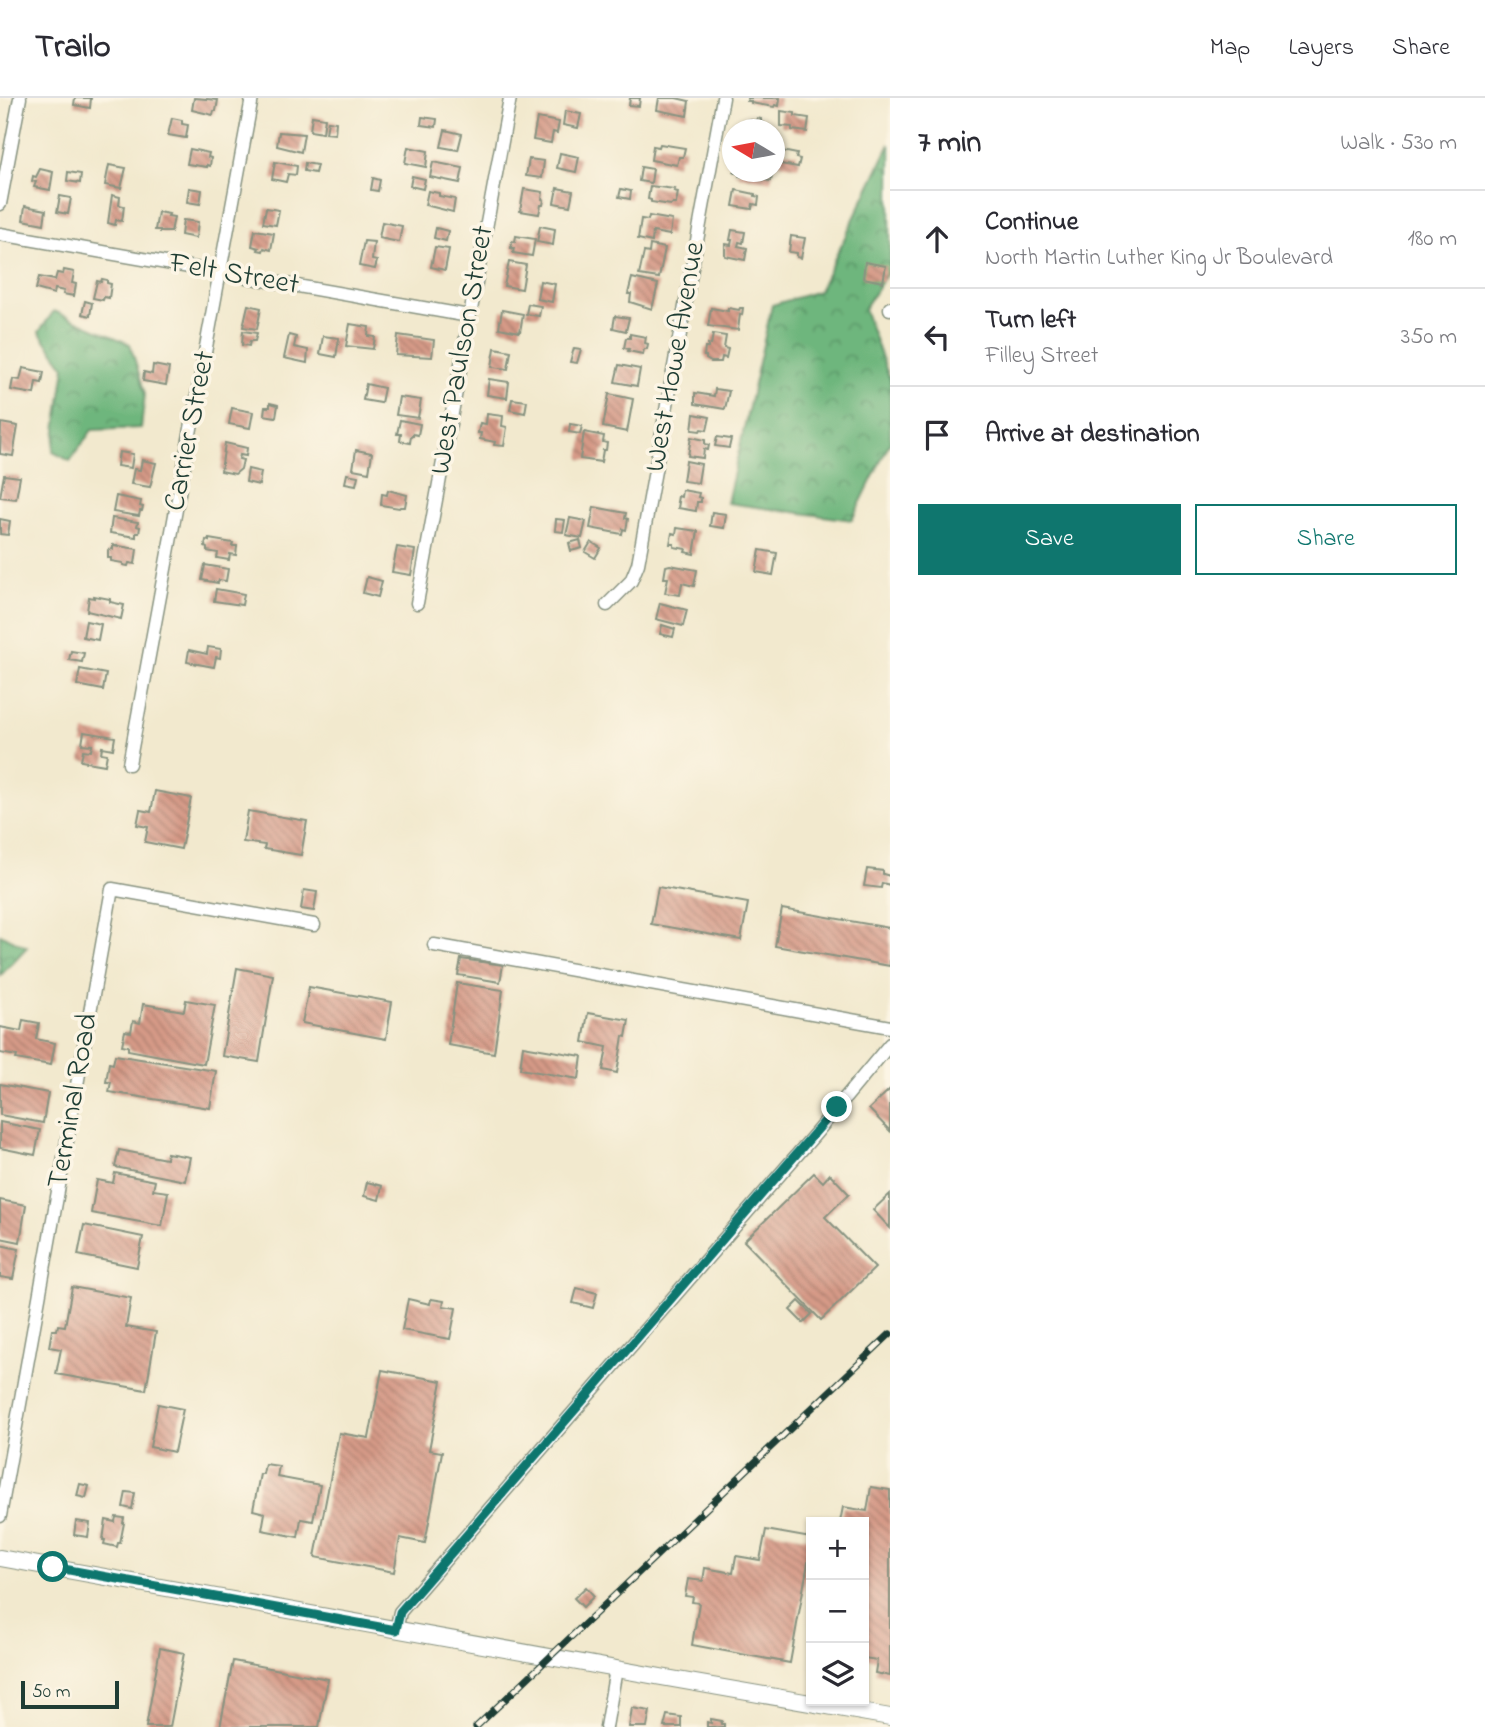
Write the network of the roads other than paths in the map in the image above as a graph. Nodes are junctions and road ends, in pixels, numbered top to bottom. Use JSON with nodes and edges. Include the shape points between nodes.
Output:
{"nodes":[{"id":1,"x":20,"y":98,"type":"edge"},
{"id":2,"x":253,"y":98,"type":"edge"},
{"id":3,"x":510,"y":98,"type":"edge"},
{"id":4,"x":723,"y":98,"type":"edge"},
{"id":5,"x":0,"y":204,"type":"edge"},
{"id":6,"x":0,"y":234,"type":"edge"},
{"id":7,"x":220,"y":272,"type":"junction"},
{"id":8,"x":469,"y":316,"type":"junction"},
{"id":9,"x":417,"y":603,"type":"dead end"},
{"id":10,"x":607,"y":605,"type":"dead end"},
{"id":11,"x":129,"y":764,"type":"dead end"},
{"id":12,"x":314,"y":925,"type":"dead end"},
{"id":13,"x":434,"y":944,"type":"dead end"},
{"id":14,"x":890,"y":1027,"type":"edge"},
{"id":15,"x":890,"y":1044,"type":"edge"},
{"id":16,"x":0,"y":1516,"type":"edge"},
{"id":17,"x":0,"y":1558,"type":"edge"},
{"id":18,"x":396,"y":1630,"type":"junction"},
{"id":19,"x":616,"y":1669,"type":"junction"},
{"id":20,"x":890,"y":1717,"type":"edge"},
{"id":21,"x":606,"y":1727,"type":"edge"}],
"edges":[{"from":1,"to":5,"type":"street"},
{"from":2,"to":7,"type":"street","name":"Carrier Street"},
{"from":3,"to":8,"type":"street","name":"West Paulson Street"},
{"from":4,"to":10,"type":"street","name":"West Howe Avenue","via":[[638,564],[631,582]]},
{"from":6,"to":7,"type":"street","name":"Felt Street"},
{"from":7,"to":8,"type":"street","name":"Felt Street"},
{"from":7,"to":11,"type":"street","name":"Carrier Street"},
{"from":8,"to":9,"type":"street","name":"West Paulson Street"},
{"from":12,"to":16,"type":"street","name":"Terminal Road","via":[[112,889]]},
{"from":13,"to":14,"type":"street"},
{"from":15,"to":18,"type":"street","via":[[400,1612]]},
{"from":17,"to":18,"type":"street"},
{"from":18,"to":19,"type":"street"},
{"from":19,"to":20,"type":"street"},
{"from":19,"to":21,"type":"street"}]}
